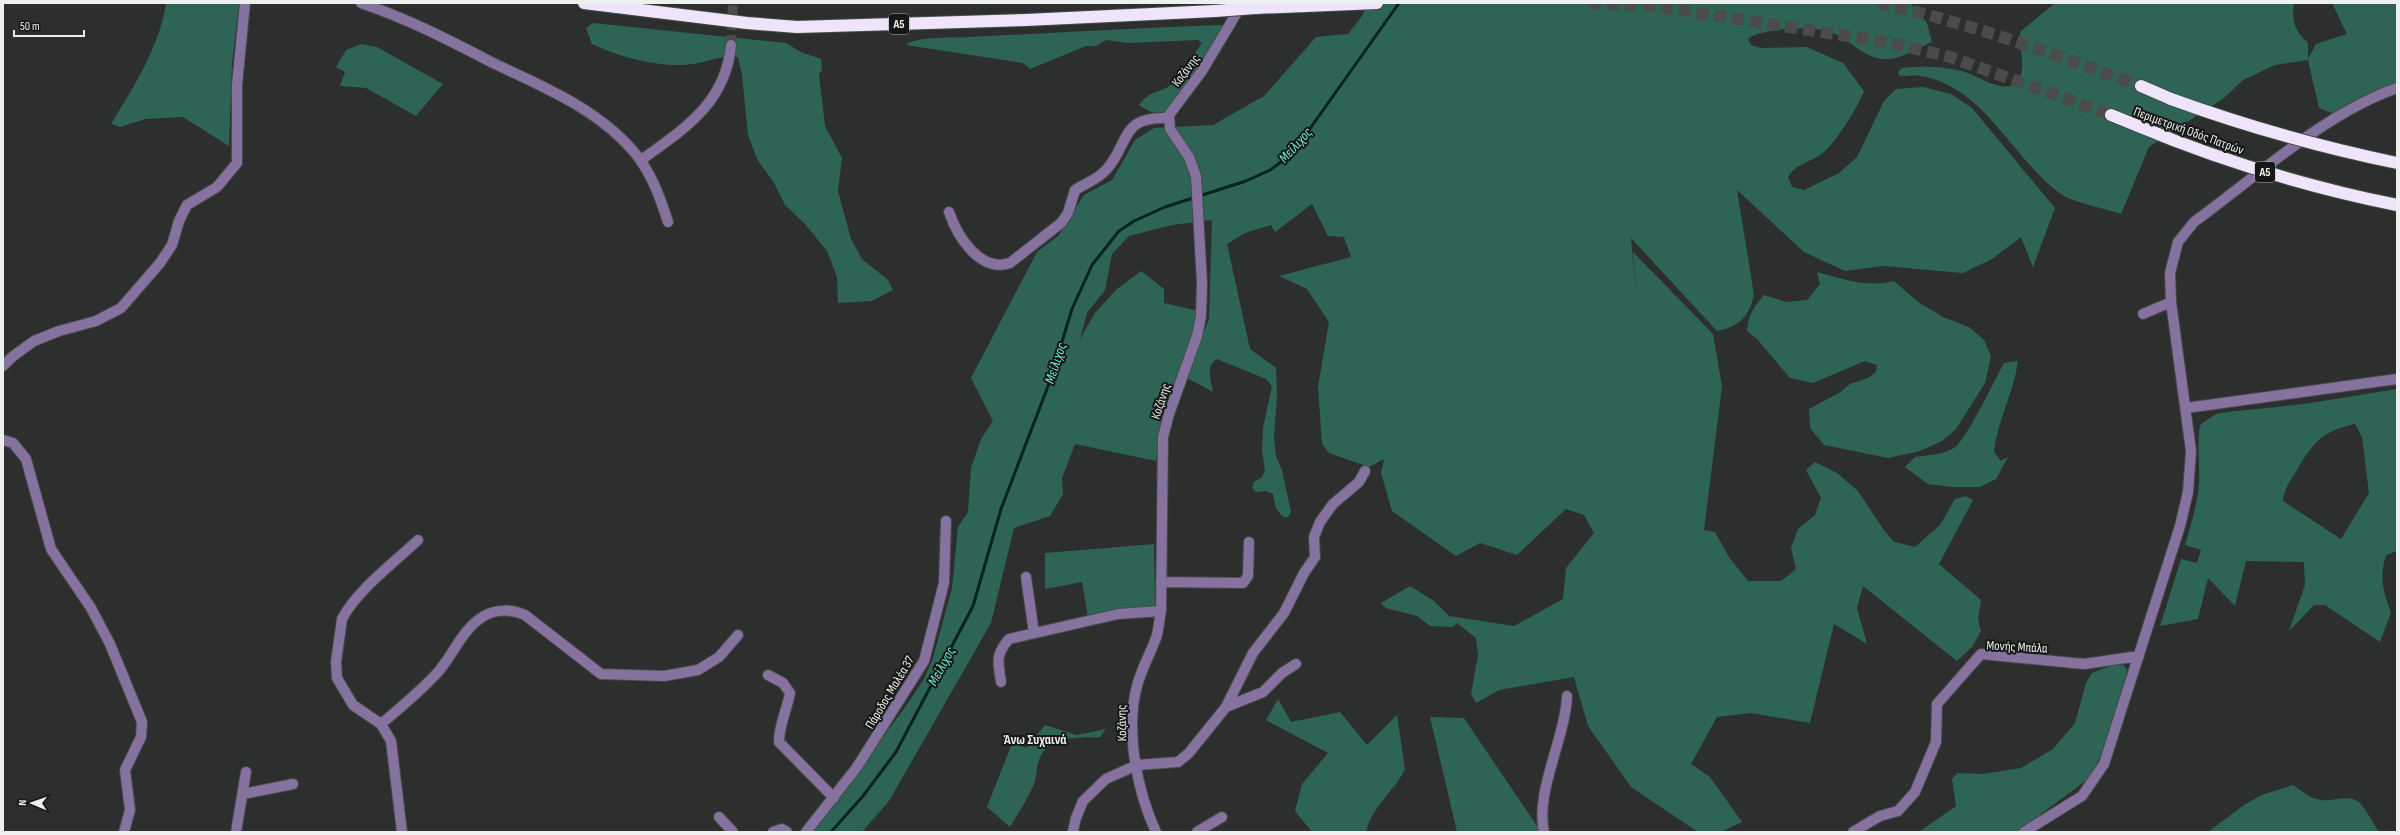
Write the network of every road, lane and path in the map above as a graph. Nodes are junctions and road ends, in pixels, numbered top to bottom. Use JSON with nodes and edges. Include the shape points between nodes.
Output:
{"nodes":[{"id":1,"x":245,"y":3,"type":"edge"},
{"id":2,"x":361,"y":3,"type":"edge"},
{"id":3,"x":584,"y":3,"type":"edge"},
{"id":4,"x":1243,"y":3,"type":"edge"},
{"id":5,"x":1377,"y":3,"type":"edge"},
{"id":6,"x":731,"y":45,"type":"tunnel mouth"},
{"id":7,"x":2141,"y":86,"type":"tunnel mouth"},
{"id":8,"x":2397,"y":88,"type":"edge"},
{"id":9,"x":2111,"y":115,"type":"tunnel mouth"},
{"id":10,"x":1169,"y":118,"type":"junction"},
{"id":11,"x":641,"y":160,"type":"junction"},
{"id":12,"x":2397,"y":163,"type":"edge"},
{"id":13,"x":2397,"y":205,"type":"edge"},
{"id":14,"x":949,"y":212,"type":"dead end"},
{"id":15,"x":668,"y":222,"type":"dead end"},
{"id":16,"x":2171,"y":302,"type":"junction"},
{"id":17,"x":2143,"y":314,"type":"dead end"},
{"id":18,"x":3,"y":366,"type":"edge"},
{"id":19,"x":2397,"y":379,"type":"edge"},
{"id":20,"x":2186,"y":408,"type":"junction"},
{"id":21,"x":3,"y":440,"type":"edge"},
{"id":22,"x":1364,"y":471,"type":"dead end"},
{"id":23,"x":946,"y":521,"type":"dead end"},
{"id":24,"x":418,"y":540,"type":"dead end"},
{"id":25,"x":1249,"y":542,"type":"dead end"},
{"id":26,"x":1026,"y":577,"type":"dead end"},
{"id":27,"x":1161,"y":582,"type":"junction"},
{"id":28,"x":1160,"y":611,"type":"junction"},
{"id":29,"x":1034,"y":633,"type":"junction"},
{"id":30,"x":738,"y":635,"type":"dead end"},
{"id":31,"x":2139,"y":656,"type":"junction"},
{"id":32,"x":1296,"y":664,"type":"dead end"},
{"id":33,"x":768,"y":675,"type":"dead end"},
{"id":34,"x":1001,"y":682,"type":"dead end"},
{"id":35,"x":1567,"y":696,"type":"dead end"},
{"id":36,"x":1226,"y":707,"type":"junction"},
{"id":37,"x":381,"y":724,"type":"junction"},
{"id":38,"x":1137,"y":765,"type":"junction"},
{"id":39,"x":246,"y":772,"type":"dead end"},
{"id":40,"x":293,"y":784,"type":"dead end"},
{"id":41,"x":243,"y":794,"type":"junction"},
{"id":42,"x":834,"y":798,"type":"junction"},
{"id":43,"x":719,"y":817,"type":"dead end"},
{"id":44,"x":1222,"y":817,"type":"dead end"},
{"id":45,"x":1073,"y":831,"type":"dead end"},
{"id":46,"x":124,"y":832,"type":"edge"},
{"id":47,"x":236,"y":832,"type":"edge"},
{"id":48,"x":402,"y":832,"type":"edge"},
{"id":49,"x":734,"y":832,"type":"edge"},
{"id":50,"x":773,"y":832,"type":"edge"},
{"id":51,"x":787,"y":832,"type":"edge"},
{"id":52,"x":806,"y":832,"type":"edge"},
{"id":53,"x":1156,"y":832,"type":"edge"},
{"id":54,"x":1198,"y":832,"type":"edge"},
{"id":55,"x":1544,"y":832,"type":"edge"},
{"id":56,"x":1853,"y":832,"type":"edge"},
{"id":57,"x":2024,"y":832,"type":"edge"}],
"edges":[{"from":1,"to":18,"type":"street","via":[[237,85],[237,163],[217,187],[187,206],[179,221],[172,245],[121,308],[96,321],[34,341]]},
{"from":2,"to":11,"type":"street","via":[[416,25],[576,105],[616,134]]},
{"from":3,"to":5,"type":"highway","number":"Α5","bridge":true,"via":[[724,21],[797,27],[1026,20]]},
{"from":4,"to":10,"type":"street","name":"Κοζάνης","via":[[1205,66],[1173,106]]},
{"from":6,"to":11,"type":"street","via":[[725,76],[711,100],[686,127]]},
{"from":7,"to":12,"type":"highway","name":"Περιμετρική Οδός Πατρών","bridge":true,"via":[[2219,117],[2284,136]]},
{"from":8,"to":16,"type":"street","via":[[2331,120],[2194,222],[2182,235],[2174,251],[2170,273]]},
{"from":9,"to":13,"type":"highway","name":"Περιμετρική Οδός Πατρών","number":"Α5","bridge":true,"via":[[2226,160],[2329,190]]},
{"from":10,"to":14,"type":"street","via":[[1148,119],[1130,128],[1119,152],[1104,172],[1092,182],[1075,190],[1068,213],[1061,223],[1010,263],[992,263],[977,255],[962,239]]},
{"from":10,"to":27,"type":"street","name":"Κοζάνης","via":[[1172,134],[1189,157],[1195,171],[1199,216],[1201,316],[1197,336],[1163,437]]},
{"from":11,"to":15,"type":"street","via":[[658,193]]},
{"from":16,"to":17,"type":"street"},
{"from":16,"to":20,"type":"street"},
{"from":19,"to":20,"type":"street"},
{"from":20,"to":31,"type":"street","via":[[2191,451],[2188,492],[2174,546]]},
{"from":21,"to":46,"type":"street","via":[[13,443],[26,459],[51,549],[91,608],[110,644],[142,722],[142,732],[125,770],[130,810]]},
{"from":22,"to":36,"type":"street","via":[[1358,482],[1333,504],[1320,522],[1314,537],[1315,557],[1281,618],[1249,661]]},
{"from":23,"to":42,"type":"street","name":"Πάροδος Μαλέα 37","via":[[944,583],[924,661],[858,767]]},
{"from":24,"to":37,"type":"street","via":[[358,596],[342,619],[336,662],[337,678],[353,705]]},
{"from":25,"to":27,"type":"street","via":[[1248,576],[1243,583]]},
{"from":26,"to":29,"type":"street"},
{"from":27,"to":28,"type":"street","name":"Κοζάνης"},
{"from":28,"to":29,"type":"street","via":[[1118,614]]},
{"from":28,"to":38,"type":"street","name":"Κοζάνης","via":[[1156,638],[1137,685],[1131,708]]},
{"from":29,"to":34,"type":"street","via":[[1009,639],[1000,649],[998,658]]},
{"from":30,"to":37,"type":"street","via":[[719,657],[698,670],[664,676],[601,674],[525,615],[513,611],[493,612],[477,622],[438,672]]},
{"from":31,"to":56,"type":"street","name":"Μονής Μπάλα","via":[[2084,664],[1982,654],[1937,704],[1936,742],[1915,792],[1898,811],[1880,816]]},
{"from":31,"to":57,"type":"street","via":[[2104,764],[2096,778],[2082,796]]},
{"from":32,"to":36,"type":"street","via":[[1282,673],[1263,692]]},
{"from":33,"to":42,"type":"street","via":[[783,683],[790,693],[779,728],[779,742]]},
{"from":35,"to":55,"type":"street","via":[[1564,723],[1543,803]]},
{"from":36,"to":38,"type":"street","via":[[1188,754],[1178,762]]},
{"from":37,"to":48,"type":"street","via":[[388,734],[393,750]]},
{"from":38,"to":45,"type":"street","via":[[1106,779],[1090,792],[1079,809]]},
{"from":38,"to":53,"type":"street","name":"Κοζάνης","via":[[1145,806]]},
{"from":39,"to":41,"type":"street"},
{"from":40,"to":41,"type":"street"},
{"from":41,"to":47,"type":"street"},
{"from":42,"to":52,"type":"street","name":"Πάροδος Μαλέα 37"},
{"from":43,"to":49,"type":"street"},
{"from":44,"to":54,"type":"street"},
{"from":50,"to":51,"type":"street"}]}
